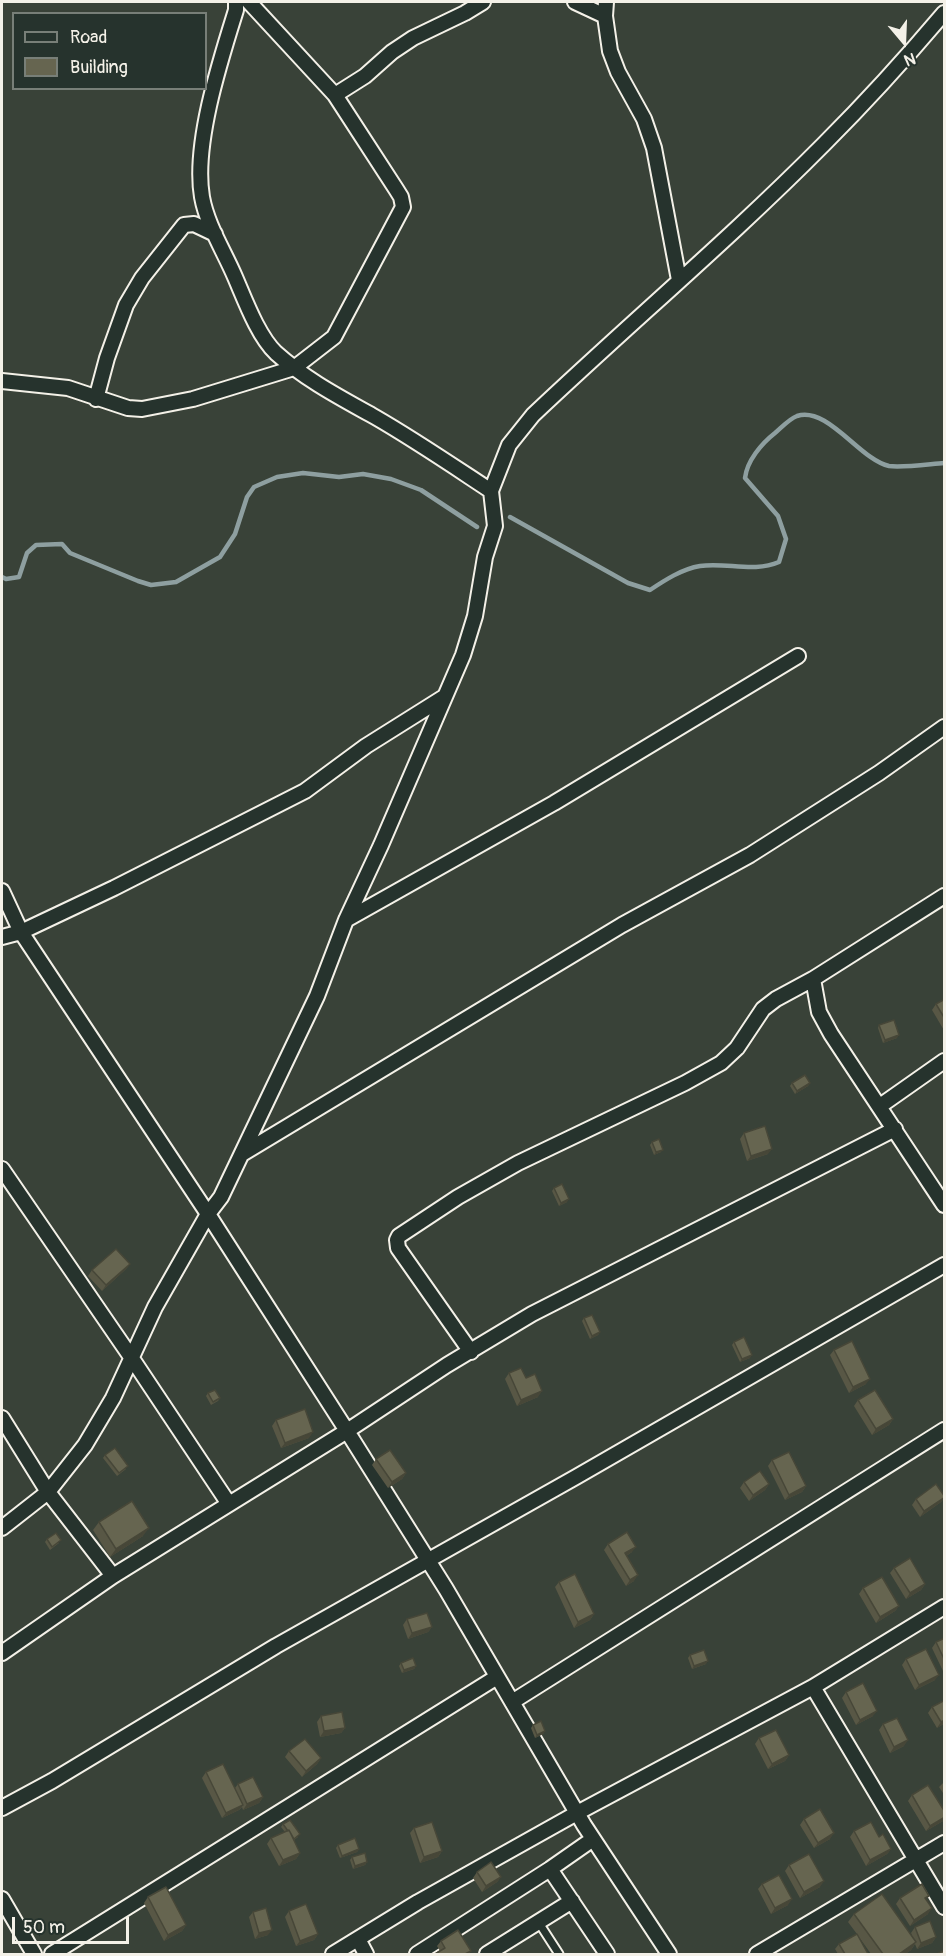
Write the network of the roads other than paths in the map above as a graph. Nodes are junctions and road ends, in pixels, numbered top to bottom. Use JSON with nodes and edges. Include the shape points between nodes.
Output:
{"nodes":[{"id":1,"x":236,"y":2,"type":"edge"},
{"id":2,"x":249,"y":2,"type":"edge"},
{"id":3,"x":483,"y":2,"type":"edge"},
{"id":4,"x":575,"y":2,"type":"edge"},
{"id":5,"x":605,"y":9,"type":"edge"},
{"id":6,"x":945,"y":13,"type":"edge"},
{"id":7,"x":335,"y":95,"type":"junction"},
{"id":8,"x":215,"y":234,"type":"junction"},
{"id":9,"x":679,"y":280,"type":"junction"},
{"id":10,"x":294,"y":368,"type":"junction"},
{"id":11,"x":2,"y":381,"type":"edge"},
{"id":12,"x":96,"y":399,"type":"junction"},
{"id":13,"x":491,"y":491,"type":"junction"},
{"id":14,"x":798,"y":656,"type":"dead end"},
{"id":15,"x":444,"y":697,"type":"junction"},
{"id":16,"x":945,"y":727,"type":"edge"},
{"id":17,"x":2,"y":891,"type":"edge"},
{"id":18,"x":945,"y":896,"type":"edge"},
{"id":19,"x":346,"y":920,"type":"junction"},
{"id":20,"x":21,"y":932,"type":"junction"},
{"id":21,"x":2,"y":937,"type":"edge"},
{"id":22,"x":813,"y":979,"type":"junction"},
{"id":23,"x":945,"y":1061,"type":"edge"},
{"id":24,"x":880,"y":1106,"type":"junction"},
{"id":25,"x":895,"y":1128,"type":"junction"},
{"id":26,"x":243,"y":1154,"type":"junction"},
{"id":27,"x":2,"y":1169,"type":"edge"},
{"id":28,"x":945,"y":1205,"type":"edge"},
{"id":29,"x":208,"y":1215,"type":"junction"},
{"id":30,"x":945,"y":1265,"type":"edge"},
{"id":31,"x":471,"y":1352,"type":"junction"},
{"id":32,"x":131,"y":1357,"type":"junction"},
{"id":33,"x":2,"y":1418,"type":"edge"},
{"id":34,"x":945,"y":1430,"type":"edge"},
{"id":35,"x":347,"y":1431,"type":"junction"},
{"id":36,"x":48,"y":1492,"type":"junction"},
{"id":37,"x":229,"y":1504,"type":"junction"},
{"id":38,"x":2,"y":1528,"type":"edge"},
{"id":39,"x":429,"y":1560,"type":"junction"},
{"id":40,"x":113,"y":1576,"type":"junction"},
{"id":41,"x":945,"y":1607,"type":"edge"},
{"id":42,"x":2,"y":1653,"type":"edge"},
{"id":43,"x":497,"y":1677,"type":"junction"},
{"id":44,"x":813,"y":1687,"type":"junction"},
{"id":45,"x":512,"y":1702,"type":"junction"},
{"id":46,"x":2,"y":1808,"type":"edge"},
{"id":47,"x":577,"y":1813,"type":"junction"},
{"id":48,"x":593,"y":1839,"type":"junction"},
{"id":49,"x":945,"y":1843,"type":"edge"},
{"id":50,"x":916,"y":1859,"type":"junction"},
{"id":51,"x":550,"y":1869,"type":"junction"},
{"id":52,"x":2,"y":1899,"type":"edge"},
{"id":53,"x":572,"y":1901,"type":"junction"},
{"id":54,"x":945,"y":1907,"type":"edge"},
{"id":55,"x":539,"y":1923,"type":"junction"},
{"id":56,"x":358,"y":1940,"type":"junction"},
{"id":57,"x":34,"y":1954,"type":"edge"},
{"id":58,"x":52,"y":1954,"type":"edge"},
{"id":59,"x":333,"y":1954,"type":"edge"},
{"id":60,"x":366,"y":1954,"type":"edge"},
{"id":61,"x":417,"y":1954,"type":"edge"},
{"id":62,"x":487,"y":1954,"type":"edge"},
{"id":63,"x":559,"y":1954,"type":"edge"},
{"id":64,"x":607,"y":1954,"type":"edge"},
{"id":65,"x":669,"y":1954,"type":"edge"},
{"id":66,"x":757,"y":1954,"type":"edge"}],
"edges":[{"from":1,"to":8,"type":"street","via":[[210,104],[199,173],[202,199]]},
{"from":2,"to":7,"type":"street"},
{"from":3,"to":7,"type":"street","via":[[413,38]]},
{"from":4,"to":5,"type":"street"},
{"from":5,"to":9,"type":"street","via":[[610,51],[654,148]]},
{"from":6,"to":9,"type":"street","via":[[824,144]]},
{"from":7,"to":10,"type":"street","via":[[396,189],[403,207],[334,337]]},
{"from":8,"to":10,"type":"street","via":[[252,316],[274,351]]},
{"from":8,"to":12,"type":"street","via":[[194,224],[184,225],[142,278],[118,326]]},
{"from":9,"to":13,"type":"street","via":[[533,415],[509,446]]},
{"from":10,"to":12,"type":"street","via":[[161,407],[128,408]]},
{"from":10,"to":13,"type":"street"},
{"from":11,"to":12,"type":"street","via":[[68,388]]},
{"from":13,"to":15,"type":"street","via":[[495,526],[485,557],[475,616]]},
{"from":14,"to":19,"type":"street","via":[[554,803]]},
{"from":15,"to":19,"type":"street"},
{"from":15,"to":20,"type":"street","via":[[366,746],[305,791]]},
{"from":16,"to":26,"type":"street","via":[[750,855],[572,954]]},
{"from":17,"to":20,"type":"street"},
{"from":18,"to":22,"type":"street"},
{"from":19,"to":26,"type":"street","via":[[317,996]]},
{"from":20,"to":21,"type":"street"},
{"from":20,"to":29,"type":"street"},
{"from":22,"to":24,"type":"street","via":[[825,1024]]},
{"from":22,"to":31,"type":"street","via":[[763,1009],[738,1048],[722,1063],[518,1164],[399,1236],[398,1248]]},
{"from":23,"to":24,"type":"street"},
{"from":24,"to":25,"type":"street"},
{"from":25,"to":28,"type":"street"},
{"from":25,"to":31,"type":"street","via":[[532,1314]]},
{"from":26,"to":29,"type":"street"},
{"from":27,"to":32,"type":"street"},
{"from":29,"to":32,"type":"street"},
{"from":29,"to":35,"type":"street"},
{"from":30,"to":39,"type":"street"},
{"from":31,"to":35,"type":"street"},
{"from":32,"to":36,"type":"street","via":[[100,1421]]},
{"from":32,"to":37,"type":"street"},
{"from":33,"to":36,"type":"street"},
{"from":34,"to":45,"type":"street"},
{"from":35,"to":37,"type":"street"},
{"from":35,"to":39,"type":"street"},
{"from":36,"to":38,"type":"street"},
{"from":36,"to":40,"type":"street"},
{"from":37,"to":40,"type":"street"},
{"from":39,"to":43,"type":"street"},
{"from":39,"to":46,"type":"street"},
{"from":40,"to":42,"type":"street"},
{"from":41,"to":44,"type":"street"},
{"from":43,"to":45,"type":"street"},
{"from":43,"to":58,"type":"street"},
{"from":44,"to":47,"type":"street"},
{"from":44,"to":50,"type":"street"},
{"from":45,"to":47,"type":"street"},
{"from":47,"to":48,"type":"street"},
{"from":47,"to":56,"type":"street"},
{"from":48,"to":51,"type":"street"},
{"from":48,"to":65,"type":"street"},
{"from":49,"to":50,"type":"street"},
{"from":50,"to":54,"type":"street"},
{"from":50,"to":66,"type":"street"},
{"from":51,"to":53,"type":"street"},
{"from":51,"to":61,"type":"street"},
{"from":52,"to":57,"type":"street"},
{"from":53,"to":55,"type":"street"},
{"from":53,"to":64,"type":"street"},
{"from":55,"to":62,"type":"street"},
{"from":55,"to":63,"type":"lane"},
{"from":56,"to":59,"type":"street"},
{"from":56,"to":60,"type":"street"}]}
